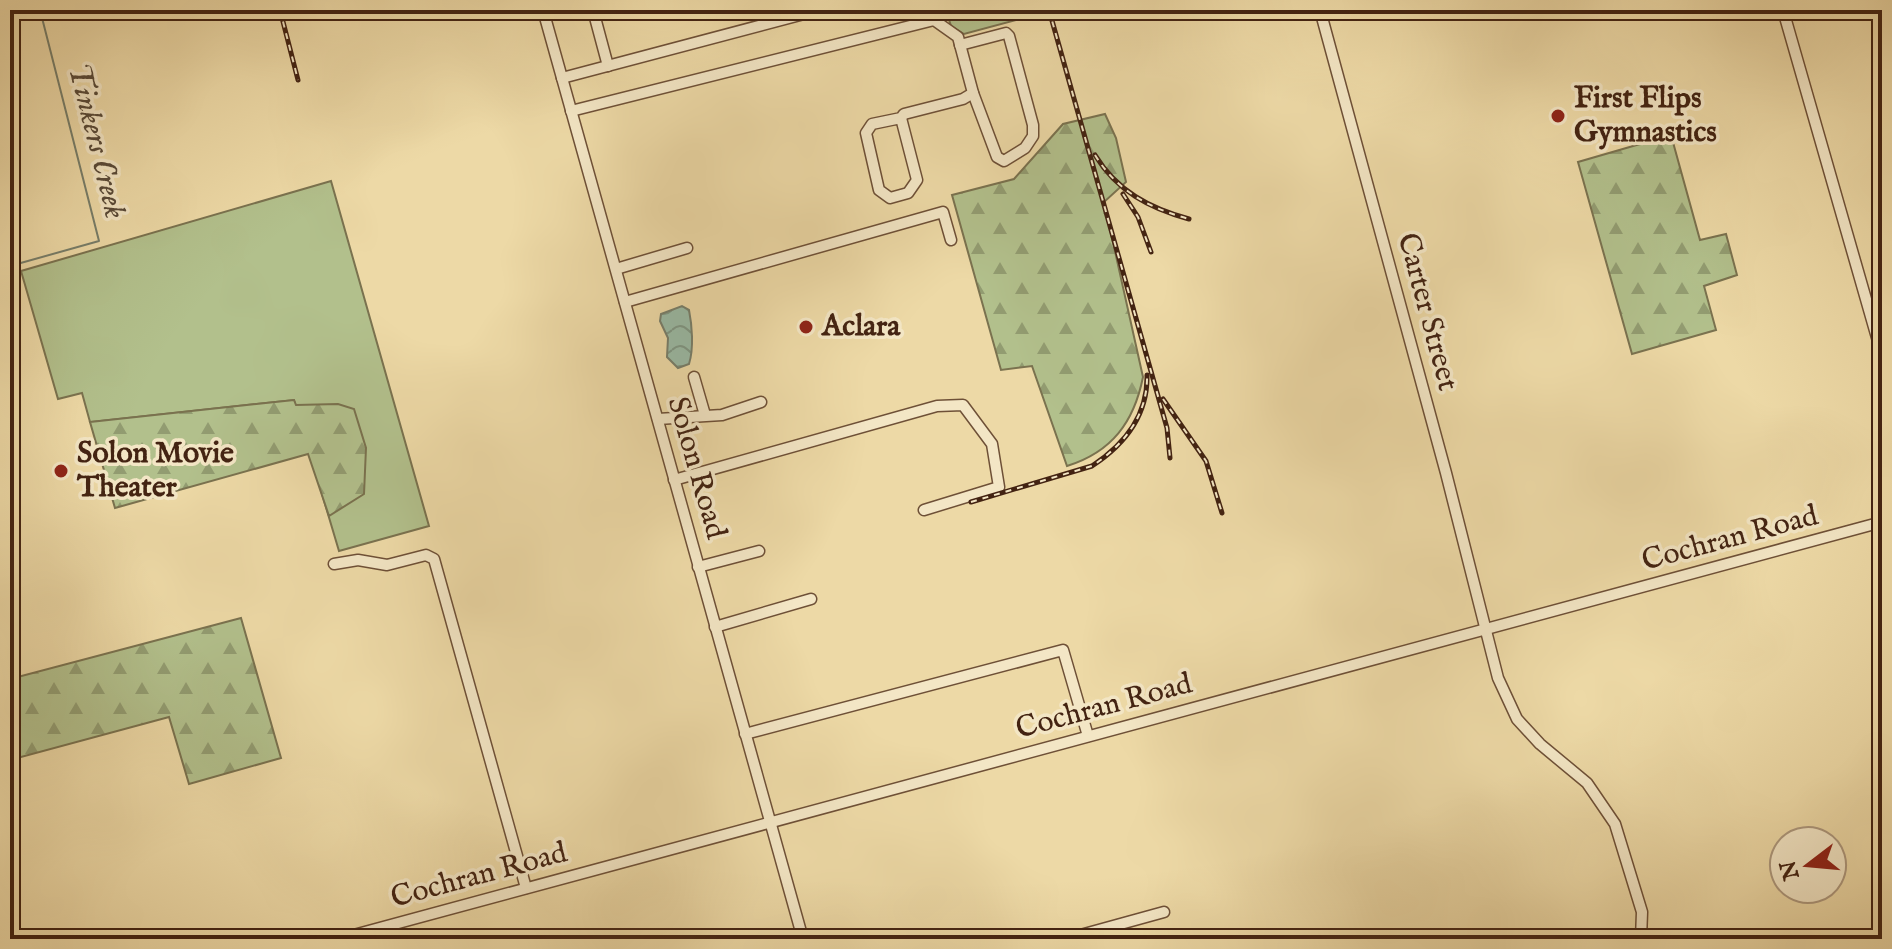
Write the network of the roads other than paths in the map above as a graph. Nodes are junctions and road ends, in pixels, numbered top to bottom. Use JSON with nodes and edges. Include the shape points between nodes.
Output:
{"nodes":[{"id":1,"x":543,"y":10,"type":"edge"},
{"id":2,"x":593,"y":10,"type":"edge"},
{"id":3,"x":819,"y":10,"type":"edge"},
{"id":4,"x":1320,"y":10,"type":"edge"},
{"id":5,"x":1783,"y":10,"type":"edge"},
{"id":6,"x":960,"y":45,"type":"junction"},
{"id":7,"x":608,"y":66,"type":"junction"},
{"id":8,"x":562,"y":78,"type":"junction"},
{"id":9,"x":973,"y":93,"type":"junction"},
{"id":10,"x":571,"y":111,"type":"junction"},
{"id":11,"x":901,"y":118,"type":"junction"},
{"id":12,"x":951,"y":240,"type":"dead end"},
{"id":13,"x":687,"y":248,"type":"dead end"},
{"id":14,"x":616,"y":269,"type":"junction"},
{"id":15,"x":625,"y":302,"type":"junction"},
{"id":16,"x":1882,"y":355,"type":"edge"},
{"id":17,"x":694,"y":377,"type":"dead end"},
{"id":18,"x":761,"y":402,"type":"dead end"},
{"id":19,"x":705,"y":415,"type":"junction"},
{"id":20,"x":658,"y":419,"type":"junction"},
{"id":21,"x":674,"y":480,"type":"junction"},
{"id":22,"x":924,"y":510,"type":"dead end"},
{"id":23,"x":1882,"y":522,"type":"edge"},
{"id":24,"x":759,"y":551,"type":"dead end"},
{"id":25,"x":334,"y":564,"type":"dead end"},
{"id":26,"x":698,"y":567,"type":"junction"},
{"id":27,"x":811,"y":599,"type":"dead end"},
{"id":28,"x":715,"y":627,"type":"junction"},
{"id":29,"x":1485,"y":629,"type":"junction"},
{"id":30,"x":745,"y":734,"type":"junction"},
{"id":31,"x":1088,"y":736,"type":"junction"},
{"id":32,"x":769,"y":822,"type":"junction"},
{"id":33,"x":526,"y":888,"type":"junction"},
{"id":34,"x":1164,"y":912,"type":"dead end"},
{"id":35,"x":339,"y":939,"type":"edge"},
{"id":36,"x":803,"y":939,"type":"edge"},
{"id":37,"x":1066,"y":939,"type":"edge"},
{"id":38,"x":1641,"y":939,"type":"edge"}],
"edges":[{"from":1,"to":8,"type":"street","name":"Solon Road"},
{"from":2,"to":7,"type":"street"},
{"from":3,"to":7,"type":"street"},
{"from":4,"to":29,"type":"street","name":"Carter Street"},
{"from":5,"to":16,"type":"street"},
{"from":6,"to":9,"type":"street"},
{"from":6,"to":9,"type":"street","via":[[1009,36],[1033,125],[1033,136],[1015,156],[1004,161],[997,157]]},
{"from":6,"to":10,"type":"street","via":[[958,37],[934,20]]},
{"from":7,"to":8,"type":"street"},
{"from":8,"to":10,"type":"street","name":"Solon Road"},
{"from":9,"to":11,"type":"street"},
{"from":10,"to":14,"type":"street","name":"Solon Road"},
{"from":11,"to":11,"type":"street","via":[[917,180],[908,193],[890,198],[879,190],[866,133],[872,124]]},
{"from":12,"to":15,"type":"street","via":[[943,212]]},
{"from":13,"to":14,"type":"street"},
{"from":14,"to":15,"type":"street","name":"Solon Road"},
{"from":15,"to":20,"type":"street","name":"Solon Road"},
{"from":17,"to":19,"type":"street"},
{"from":18,"to":19,"type":"street"},
{"from":19,"to":20,"type":"street"},
{"from":20,"to":21,"type":"street","name":"Solon Road"},
{"from":21,"to":22,"type":"street","via":[[937,406],[963,405],[992,444],[999,487]]},
{"from":21,"to":26,"type":"street","name":"Solon Road"},
{"from":23,"to":29,"type":"street","name":"Cochran Road"},
{"from":24,"to":26,"type":"street"},
{"from":25,"to":33,"type":"street","via":[[358,560],[387,565],[426,555],[434,559]]},
{"from":26,"to":28,"type":"street","name":"Solon Road"},
{"from":27,"to":28,"type":"street"},
{"from":28,"to":30,"type":"street","name":"Solon Road"},
{"from":29,"to":31,"type":"street","name":"Cochran Road"},
{"from":29,"to":38,"type":"street","name":"Carter Street","via":[[1498,678],[1517,719],[1587,783],[1615,824],[1642,912]]},
{"from":30,"to":31,"type":"street","via":[[1063,650]]},
{"from":30,"to":32,"type":"street","name":"Solon Road"},
{"from":31,"to":32,"type":"street","name":"Cochran Road"},
{"from":32,"to":33,"type":"street","name":"Cochran Road"},
{"from":32,"to":36,"type":"street","name":"Solon Road"},
{"from":33,"to":35,"type":"street","name":"Cochran Road"},
{"from":34,"to":37,"type":"street"}]}
